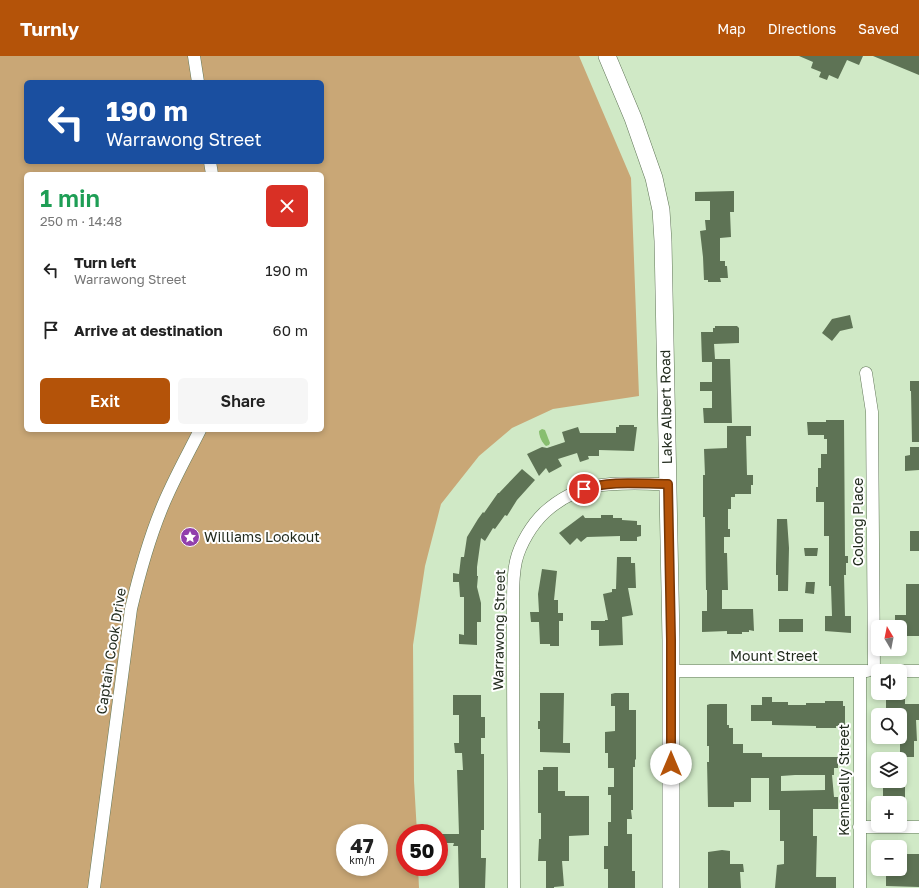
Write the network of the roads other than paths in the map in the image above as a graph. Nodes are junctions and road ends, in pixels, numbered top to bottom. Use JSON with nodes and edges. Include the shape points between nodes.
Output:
{"nodes":[{"id":1,"x":194,"y":56,"type":"edge"},
{"id":2,"x":607,"y":56,"type":"edge"},
{"id":3,"x":198,"y":80,"type":"edge"},
{"id":4,"x":866,"y":373,"type":"dead end"},
{"id":5,"x":199,"y":432,"type":"edge"},
{"id":6,"x":668,"y":484,"type":"junction"},
{"id":7,"x":876,"y":664,"type":"edge"},
{"id":8,"x":670,"y":671,"type":"junction"},
{"id":9,"x":871,"y":671,"type":"edge"},
{"id":10,"x":907,"y":671,"type":"edge"},
{"id":11,"x":919,"y":671,"type":"edge"},
{"id":12,"x":860,"y":672,"type":"junction"},
{"id":13,"x":859,"y":827,"type":"junction"},
{"id":14,"x":919,"y":828,"type":"edge"},
{"id":15,"x":94,"y":888,"type":"edge"},
{"id":16,"x":514,"y":888,"type":"edge"},
{"id":17,"x":671,"y":888,"type":"edge"},
{"id":18,"x":860,"y":888,"type":"edge"}],
"edges":[{"from":1,"to":3,"type":"street"},
{"from":2,"to":6,"type":"main road","name":"Lake Albert Road","via":[[644,148],[661,210]]},
{"from":4,"to":7,"type":"street","name":"Colong Place","via":[[872,412]]},
{"from":5,"to":15,"type":"street","name":"Captain Cook Drive","via":[[162,509],[143,563],[131,609]]},
{"from":6,"to":8,"type":"main road","name":"Lake Albert Road"},
{"from":6,"to":16,"type":"street","name":"Warrawong Street","via":[[612,484],[576,491],[544,513],[523,543],[516,561],[513,581],[512,646]]},
{"from":8,"to":12,"type":"street","name":"Mount Street"},
{"from":8,"to":17,"type":"main road","name":"Lake Albert Road"},
{"from":9,"to":12,"type":"street","name":"Mount Street"},
{"from":10,"to":11,"type":"street"},
{"from":12,"to":13,"type":"street","name":"Kenneally Street"},
{"from":13,"to":14,"type":"street"},
{"from":13,"to":18,"type":"street","name":"Kenneally Street"}]}
